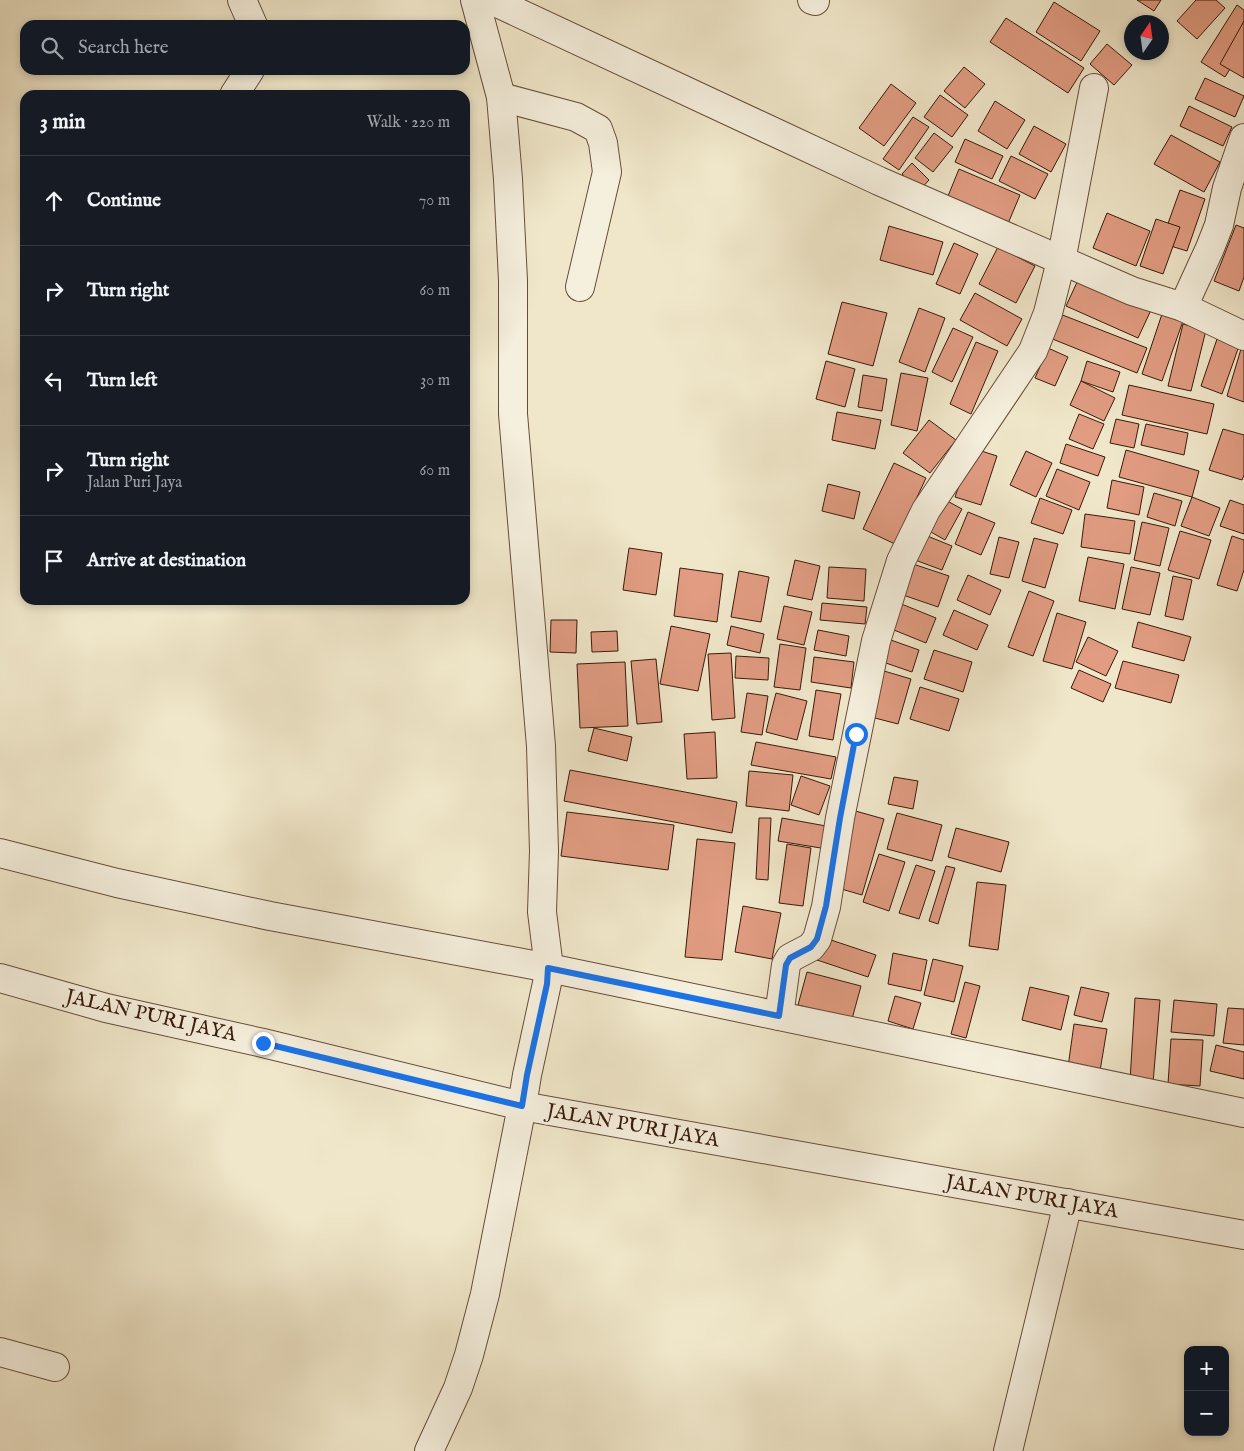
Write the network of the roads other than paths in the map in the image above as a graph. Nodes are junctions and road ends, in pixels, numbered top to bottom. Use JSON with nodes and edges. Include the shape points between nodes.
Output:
{"nodes":[{"id":1,"x":242,"y":0,"type":"edge"},
{"id":2,"x":475,"y":0,"type":"edge"},
{"id":3,"x":491,"y":0,"type":"edge"},
{"id":4,"x":251,"y":20,"type":"edge"},
{"id":5,"x":247,"y":75,"type":"edge"},
{"id":6,"x":1094,"y":88,"type":"dead end"},
{"id":7,"x":237,"y":90,"type":"edge"},
{"id":8,"x":501,"y":97,"type":"junction"},
{"id":9,"x":1244,"y":138,"type":"edge"},
{"id":10,"x":1061,"y":261,"type":"junction"},
{"id":11,"x":580,"y":287,"type":"dead end"},
{"id":12,"x":1183,"y":307,"type":"junction"},
{"id":13,"x":1244,"y":336,"type":"edge"},
{"id":14,"x":0,"y":853,"type":"edge"},
{"id":15,"x":548,"y":976,"type":"junction"},
{"id":16,"x":0,"y":978,"type":"edge"},
{"id":17,"x":779,"y":1016,"type":"junction"},
{"id":18,"x":522,"y":1106,"type":"junction"},
{"id":19,"x":1244,"y":1113,"type":"edge"},
{"id":20,"x":1068,"y":1203,"type":"junction"},
{"id":21,"x":1244,"y":1235,"type":"edge"},
{"id":22,"x":0,"y":1352,"type":"edge"},
{"id":23,"x":55,"y":1366,"type":"dead end"},
{"id":24,"x":429,"y":1451,"type":"edge"},
{"id":25,"x":1008,"y":1451,"type":"edge"}],
"edges":[{"from":1,"to":4,"type":"street"},
{"from":2,"to":8,"type":"street"},
{"from":3,"to":10,"type":"street","via":[[879,181]]},
{"from":5,"to":7,"type":"street"},
{"from":6,"to":10,"type":"street"},
{"from":8,"to":11,"type":"street","via":[[576,117],[598,129],[607,172]]},
{"from":8,"to":15,"type":"street","via":[[513,281],[513,414],[541,746],[542,912]]},
{"from":9,"to":12,"type":"street","via":[[1227,188],[1220,225]]},
{"from":10,"to":12,"type":"street","via":[[1132,291]]},
{"from":10,"to":17,"type":"street","via":[[1048,313],[1033,350],[926,510],[901,561],[876,642],[826,906],[817,939],[811,947],[790,958],[786,965]]},
{"from":12,"to":13,"type":"street"},
{"from":14,"to":15,"type":"street","via":[[117,883]]},
{"from":15,"to":17,"type":"street"},
{"from":15,"to":18,"type":"street"},
{"from":16,"to":18,"type":"street","name":"JALAN PURI JAYA","via":[[106,1008]]},
{"from":17,"to":19,"type":"street"},
{"from":18,"to":20,"type":"street","name":"JALAN PURI JAYA"},
{"from":18,"to":24,"type":"street","via":[[485,1294],[469,1355],[458,1388]]},
{"from":20,"to":21,"type":"street","name":"JALAN PURI JAYA"},
{"from":20,"to":25,"type":"street"},
{"from":22,"to":23,"type":"street"}]}
